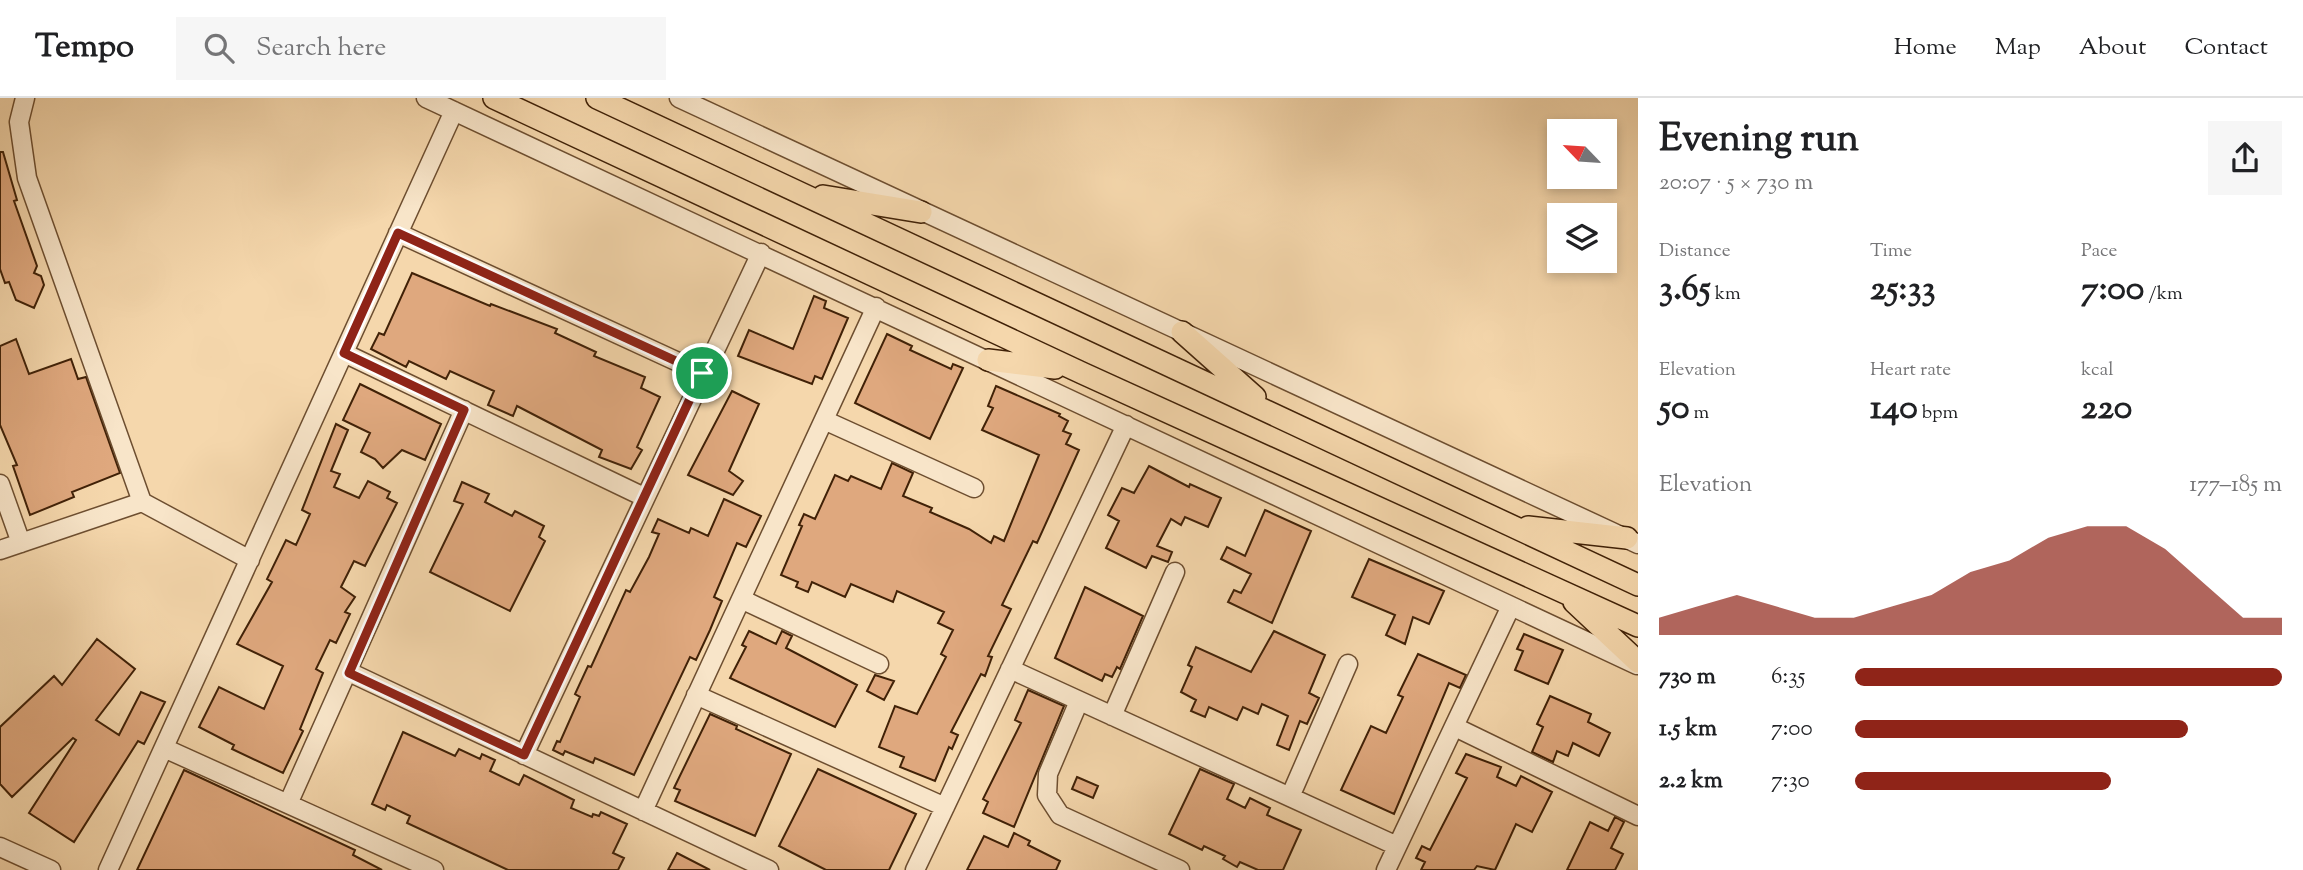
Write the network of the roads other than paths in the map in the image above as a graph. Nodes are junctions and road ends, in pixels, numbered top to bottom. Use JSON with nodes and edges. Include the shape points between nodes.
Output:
{"nodes":[{"id":1,"x":25,"y":98,"type":"edge"},
{"id":2,"x":426,"y":98,"type":"edge"},
{"id":3,"x":494,"y":98,"type":"edge"},
{"id":4,"x":597,"y":98,"type":"edge"},
{"id":5,"x":679,"y":98,"type":"edge"},
{"id":6,"x":454,"y":111,"type":"junction"},
{"id":7,"x":795,"y":191,"type":"junction"},
{"id":8,"x":921,"y":212,"type":"junction"},
{"id":9,"x":398,"y":233,"type":"junction"},
{"id":10,"x":761,"y":253,"type":"junction"},
{"id":11,"x":876,"y":307,"type":"junction"},
{"id":12,"x":1182,"y":332,"type":"junction"},
{"id":13,"x":344,"y":353,"type":"junction"},
{"id":14,"x":988,"y":360,"type":"junction"},
{"id":15,"x":702,"y":373,"type":"junction"},
{"id":16,"x":1082,"y":373,"type":"junction"},
{"id":17,"x":464,"y":410,"type":"junction"},
{"id":18,"x":1273,"y":412,"type":"junction"},
{"id":19,"x":824,"y":420,"type":"junction"},
{"id":20,"x":1126,"y":425,"type":"junction"},
{"id":21,"x":0,"y":484,"type":"edge"},
{"id":22,"x":974,"y":488,"type":"dead end"},
{"id":23,"x":644,"y":497,"type":"junction"},
{"id":24,"x":142,"y":502,"type":"junction"},
{"id":25,"x":1510,"y":525,"type":"junction"},
{"id":26,"x":1633,"y":541,"type":"edge"},
{"id":27,"x":21,"y":543,"type":"junction"},
{"id":28,"x":0,"y":550,"type":"edge"},
{"id":29,"x":250,"y":560,"type":"junction"},
{"id":30,"x":1175,"y":572,"type":"dead end"},
{"id":31,"x":1638,"y":585,"type":"edge"},
{"id":32,"x":1559,"y":589,"type":"junction"},
{"id":33,"x":741,"y":599,"type":"junction"},
{"id":34,"x":1511,"y":606,"type":"junction"},
{"id":35,"x":1638,"y":626,"type":"edge"},
{"id":36,"x":879,"y":664,"type":"dead end"},
{"id":37,"x":1348,"y":664,"type":"dead end"},
{"id":38,"x":1638,"y":664,"type":"edge"},
{"id":39,"x":1010,"y":669,"type":"junction"},
{"id":40,"x":349,"y":673,"type":"junction"},
{"id":41,"x":696,"y":695,"type":"junction"},
{"id":42,"x":1079,"y":701,"type":"junction"},
{"id":43,"x":1112,"y":716,"type":"junction"},
{"id":44,"x":1455,"y":727,"type":"junction"},
{"id":45,"x":164,"y":748,"type":"junction"},
{"id":46,"x":524,"y":755,"type":"junction"},
{"id":47,"x":1290,"y":797,"type":"junction"},
{"id":48,"x":288,"y":804,"type":"junction"},
{"id":49,"x":944,"y":807,"type":"junction"},
{"id":50,"x":643,"y":811,"type":"junction"},
{"id":51,"x":1638,"y":816,"type":"edge"},
{"id":52,"x":1397,"y":846,"type":"junction"},
{"id":53,"x":0,"y":847,"type":"edge"},
{"id":54,"x":732,"y":862,"type":"edge"},
{"id":55,"x":51,"y":870,"type":"edge"},
{"id":56,"x":108,"y":870,"type":"edge"},
{"id":57,"x":434,"y":870,"type":"edge"},
{"id":58,"x":769,"y":870,"type":"edge"},
{"id":59,"x":915,"y":870,"type":"edge"},
{"id":60,"x":1180,"y":870,"type":"edge"},
{"id":61,"x":1386,"y":870,"type":"edge"}],
"edges":[{"from":1,"to":24,"type":"street","via":[[19,122],[27,178]]},
{"from":2,"to":6,"type":"street"},
{"from":3,"to":16,"type":"main road"},
{"from":4,"to":7,"type":"main road"},
{"from":5,"to":8,"type":"street"},
{"from":6,"to":9,"type":"street"},
{"from":6,"to":10,"type":"street"},
{"from":7,"to":8,"type":"main road"},
{"from":7,"to":18,"type":"main road"},
{"from":8,"to":12,"type":"street"},
{"from":9,"to":13,"type":"street"},
{"from":9,"to":15,"type":"street"},
{"from":10,"to":11,"type":"street"},
{"from":10,"to":15,"type":"street"},
{"from":11,"to":14,"type":"street"},
{"from":11,"to":19,"type":"street"},
{"from":12,"to":18,"type":"main road"},
{"from":12,"to":26,"type":"street"},
{"from":13,"to":17,"type":"street"},
{"from":13,"to":29,"type":"street"},
{"from":14,"to":16,"type":"main road"},
{"from":14,"to":20,"type":"street"},
{"from":15,"to":23,"type":"street"},
{"from":16,"to":32,"type":"main road"},
{"from":17,"to":23,"type":"street"},
{"from":17,"to":40,"type":"street"},
{"from":18,"to":25,"type":"main road"},
{"from":19,"to":22,"type":"street"},
{"from":19,"to":33,"type":"street"},
{"from":20,"to":34,"type":"street"},
{"from":20,"to":39,"type":"street"},
{"from":21,"to":27,"type":"street"},
{"from":23,"to":46,"type":"street"},
{"from":24,"to":27,"type":"street"},
{"from":24,"to":29,"type":"street"},
{"from":25,"to":26,"type":"main road"},
{"from":25,"to":31,"type":"main road"},
{"from":27,"to":28,"type":"street"},
{"from":29,"to":45,"type":"street"},
{"from":30,"to":43,"type":"street"},
{"from":32,"to":35,"type":"main road"},
{"from":32,"to":38,"type":"main road"},
{"from":33,"to":36,"type":"street"},
{"from":33,"to":41,"type":"street"},
{"from":34,"to":38,"type":"street"},
{"from":34,"to":44,"type":"street"},
{"from":37,"to":47,"type":"street"},
{"from":39,"to":42,"type":"street"},
{"from":39,"to":49,"type":"street"},
{"from":40,"to":46,"type":"street"},
{"from":40,"to":48,"type":"street"},
{"from":41,"to":49,"type":"street"},
{"from":41,"to":50,"type":"street"},
{"from":42,"to":43,"type":"street"},
{"from":42,"to":60,"type":"street","via":[[1048,774],[1047,795],[1060,815]]},
{"from":43,"to":47,"type":"street"},
{"from":44,"to":51,"type":"street"},
{"from":44,"to":52,"type":"street"},
{"from":45,"to":48,"type":"street"},
{"from":45,"to":56,"type":"street"},
{"from":46,"to":50,"type":"street"},
{"from":47,"to":52,"type":"street"},
{"from":48,"to":57,"type":"street"},
{"from":49,"to":59,"type":"street"},
{"from":50,"to":54,"type":"street"},
{"from":52,"to":61,"type":"street"},
{"from":53,"to":55,"type":"street"},
{"from":54,"to":58,"type":"street"}]}
